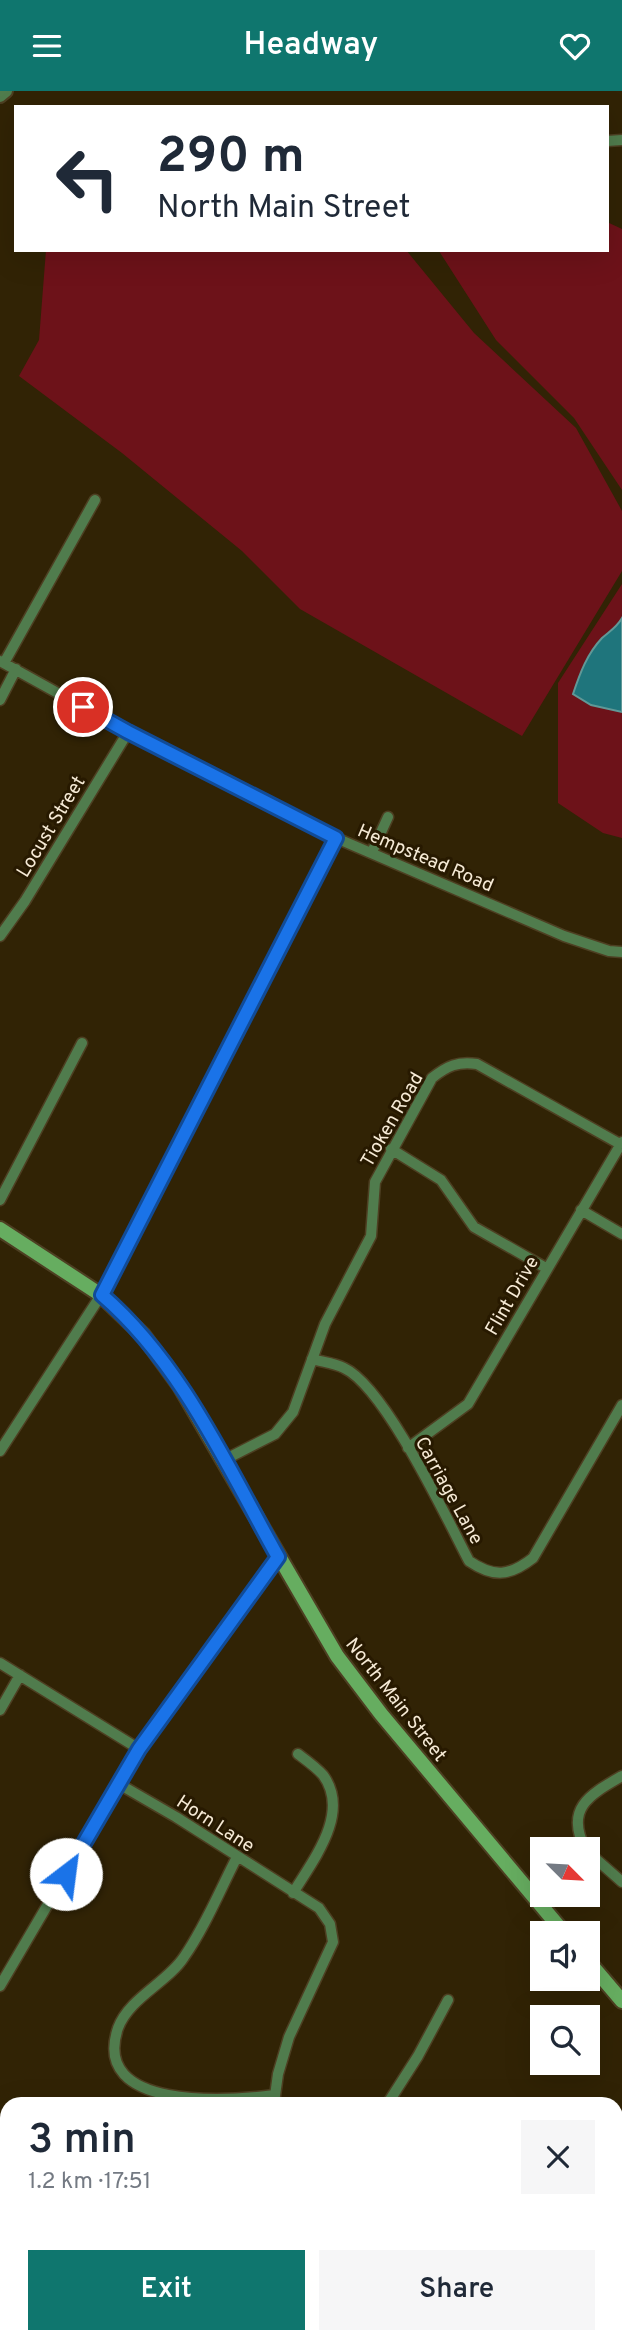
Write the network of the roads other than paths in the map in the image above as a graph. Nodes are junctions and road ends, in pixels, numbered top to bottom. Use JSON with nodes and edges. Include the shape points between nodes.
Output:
{"nodes":[{"id":1,"x":6,"y":91,"type":"edge"},
{"id":2,"x":0,"y":96,"type":"edge"},
{"id":3,"x":95,"y":500,"type":"dead end"},
{"id":4,"x":2,"y":662,"type":"edge"},
{"id":5,"x":16,"y":669,"type":"junction"},
{"id":6,"x":0,"y":700,"type":"edge"},
{"id":7,"x":128,"y":732,"type":"junction"},
{"id":8,"x":388,"y":817,"type":"dead end"},
{"id":9,"x":336,"y":838,"type":"junction"},
{"id":10,"x":372,"y":852,"type":"junction"},
{"id":11,"x":0,"y":936,"type":"edge"},
{"id":12,"x":622,"y":953,"type":"edge"},
{"id":13,"x":82,"y":1043,"type":"dead end"},
{"id":14,"x":621,"y":1143,"type":"edge"},
{"id":15,"x":391,"y":1149,"type":"junction"},
{"id":16,"x":0,"y":1200,"type":"edge"},
{"id":17,"x":581,"y":1210,"type":"junction"},
{"id":18,"x":622,"y":1234,"type":"edge"},
{"id":19,"x":2,"y":1235,"type":"edge"},
{"id":20,"x":546,"y":1268,"type":"junction"},
{"id":21,"x":102,"y":1295,"type":"junction"},
{"id":22,"x":312,"y":1359,"type":"junction"},
{"id":23,"x":622,"y":1405,"type":"edge"},
{"id":24,"x":408,"y":1448,"type":"junction"},
{"id":25,"x":0,"y":1451,"type":"edge"},
{"id":26,"x":224,"y":1460,"type":"junction"},
{"id":27,"x":278,"y":1557,"type":"junction"},
{"id":28,"x":0,"y":1663,"type":"edge"},
{"id":29,"x":20,"y":1675,"type":"junction"},
{"id":30,"x":0,"y":1710,"type":"edge"},
{"id":31,"x":139,"y":1749,"type":"junction"},
{"id":32,"x":298,"y":1753,"type":"dead end"},
{"id":33,"x":622,"y":1776,"type":"edge"},
{"id":34,"x":119,"y":1784,"type":"junction"},
{"id":35,"x":579,"y":1837,"type":"edge"},
{"id":36,"x":237,"y":1857,"type":"junction"},
{"id":37,"x":600,"y":1863,"type":"edge"},
{"id":38,"x":622,"y":1882,"type":"edge"},
{"id":39,"x":293,"y":1893,"type":"junction"},
{"id":40,"x":554,"y":1921,"type":"edge"},
{"id":41,"x":600,"y":1975,"type":"edge"},
{"id":42,"x":0,"y":1986,"type":"edge"},
{"id":43,"x":448,"y":2000,"type":"dead end"},
{"id":44,"x":622,"y":2001,"type":"edge"},
{"id":45,"x":186,"y":2097,"type":"edge"},
{"id":46,"x":274,"y":2097,"type":"edge"},
{"id":47,"x":392,"y":2097,"type":"edge"}],
"edges":[{"from":1,"to":2,"type":"street"},
{"from":3,"to":4,"type":"street"},
{"from":4,"to":5,"type":"street","name":"Hempstead Road"},
{"from":5,"to":6,"type":"street"},
{"from":5,"to":7,"type":"street","name":"Hempstead Road"},
{"from":7,"to":9,"type":"street","name":"Hempstead Road"},
{"from":7,"to":11,"type":"street","name":"Locust Street"},
{"from":8,"to":10,"type":"street"},
{"from":9,"to":10,"type":"street","name":"Hempstead Road"},
{"from":9,"to":21,"type":"street"},
{"from":10,"to":12,"type":"street","name":"Hempstead Road","via":[[564,936]]},
{"from":13,"to":16,"type":"street"},
{"from":14,"to":15,"type":"street","name":"Tioken Road","via":[[477,1065],[463,1062],[432,1078]]},
{"from":14,"to":17,"type":"street","name":"Flint Drive"},
{"from":15,"to":20,"type":"street","via":[[441,1179],[474,1227]]},
{"from":15,"to":22,"type":"street","name":"Tioken Road","via":[[375,1182],[371,1236]]},
{"from":17,"to":18,"type":"street"},
{"from":17,"to":20,"type":"street","name":"Flint Drive"},
{"from":19,"to":21,"type":"main road","name":"North Main Street"},
{"from":20,"to":24,"type":"street","name":"Flint Drive","via":[[468,1404]]},
{"from":21,"to":25,"type":"street"},
{"from":21,"to":26,"type":"main road","name":"North Main Street","via":[[162,1359]]},
{"from":22,"to":24,"type":"street","name":"Carriage Lane","via":[[345,1368],[370,1389]]},
{"from":22,"to":26,"type":"street","name":"Tioken Road","via":[[293,1412],[275,1434]]},
{"from":23,"to":24,"type":"street","name":"Carriage Lane","via":[[533,1558],[517,1571],[494,1573],[469,1561]]},
{"from":26,"to":27,"type":"main road","name":"North Main Street"},
{"from":27,"to":31,"type":"street"},
{"from":27,"to":40,"type":"main road","name":"North Main Street","via":[[358,1685]]},
{"from":28,"to":29,"type":"street"},
{"from":29,"to":30,"type":"street"},
{"from":29,"to":31,"type":"street"},
{"from":31,"to":34,"type":"street"},
{"from":32,"to":39,"type":"street","via":[[323,1775],[334,1798],[330,1826]]},
{"from":33,"to":35,"type":"street","via":[[587,1800],[578,1814]]},
{"from":34,"to":36,"type":"street","name":"Horn Lane"},
{"from":34,"to":42,"type":"street"},
{"from":36,"to":39,"type":"street","name":"Horn Lane"},
{"from":36,"to":45,"type":"street","via":[[183,1959],[132,2007],[119,2026],[115,2045],[118,2066],[135,2085]]},
{"from":37,"to":38,"type":"street"},
{"from":39,"to":46,"type":"street","name":"Horn Lane","via":[[319,1908],[330,1924],[333,1942],[289,2036]]},
{"from":41,"to":44,"type":"main road"},
{"from":43,"to":47,"type":"street"}]}
